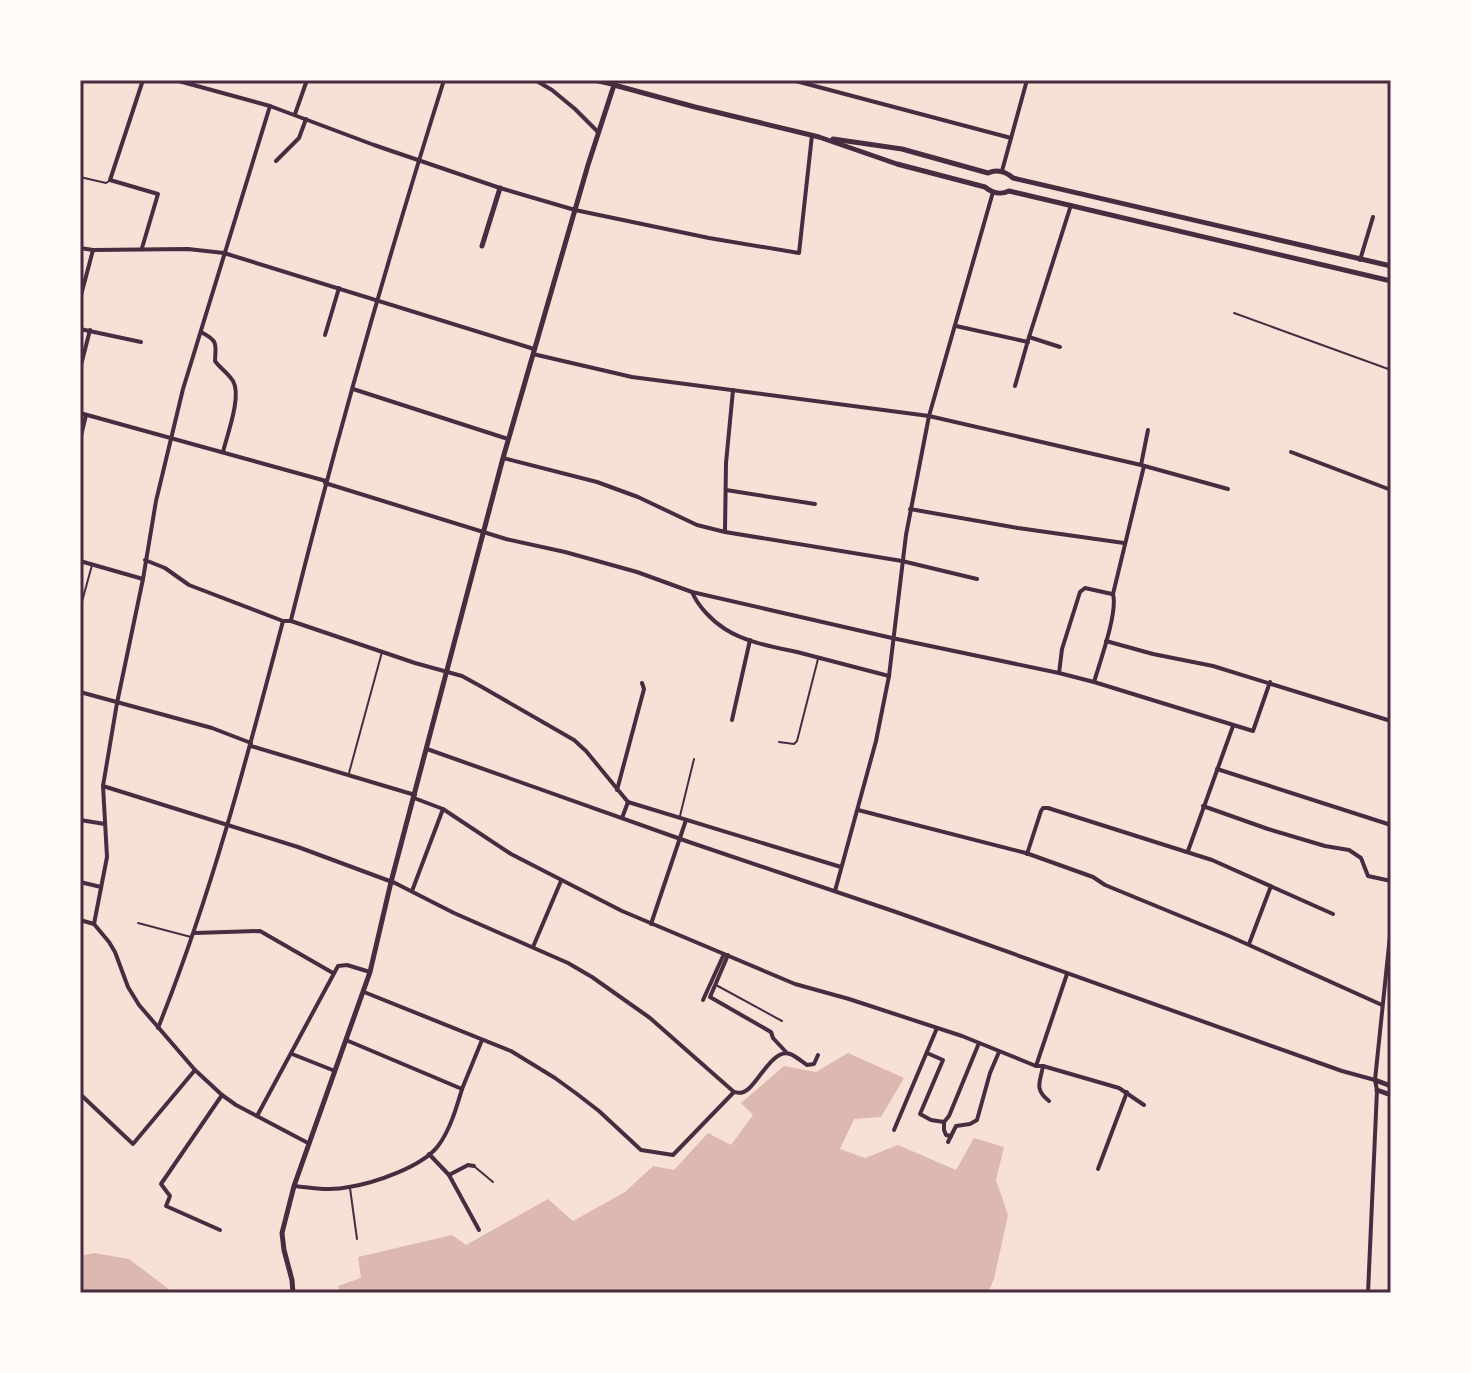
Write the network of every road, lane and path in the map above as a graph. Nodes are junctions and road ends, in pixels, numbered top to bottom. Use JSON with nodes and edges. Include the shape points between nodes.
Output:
{"nodes":[{"id":1,"x":143,"y":80,"type":"edge"},
{"id":2,"x":175,"y":80,"type":"edge"},
{"id":3,"x":307,"y":80,"type":"edge"},
{"id":4,"x":444,"y":80,"type":"edge"},
{"id":5,"x":535,"y":80,"type":"edge"},
{"id":6,"x":592,"y":80,"type":"edge"},
{"id":7,"x":792,"y":80,"type":"edge"},
{"id":8,"x":1027,"y":80,"type":"edge"},
{"id":9,"x":615,"y":82,"type":"edge"},
{"id":10,"x":270,"y":106,"type":"junction"},
{"id":11,"x":295,"y":114,"type":"junction"},
{"id":12,"x":306,"y":119,"type":"junction"},
{"id":13,"x":598,"y":132,"type":"junction"},
{"id":14,"x":816,"y":136,"type":"junction"},
{"id":15,"x":1011,"y":138,"type":"junction"},
{"id":16,"x":419,"y":160,"type":"junction"},
{"id":17,"x":276,"y":161,"type":"dead end"},
{"id":18,"x":1002,"y":171,"type":"junction"},
{"id":19,"x":988,"y":173,"type":"junction"},
{"id":20,"x":80,"y":177,"type":"edge"},
{"id":21,"x":1013,"y":178,"type":"junction"},
{"id":22,"x":110,"y":180,"type":"junction"},
{"id":23,"x":985,"y":187,"type":"junction"},
{"id":24,"x":500,"y":188,"type":"junction"},
{"id":25,"x":1009,"y":191,"type":"junction"},
{"id":26,"x":993,"y":192,"type":"junction"},
{"id":27,"x":1071,"y":205,"type":"junction"},
{"id":28,"x":575,"y":210,"type":"junction"},
{"id":29,"x":1373,"y":217,"type":"dead end"},
{"id":30,"x":1205,"y":224,"type":"junction"},
{"id":31,"x":1202,"y":236,"type":"junction"},
{"id":32,"x":482,"y":246,"type":"dead end"},
{"id":33,"x":80,"y":248,"type":"edge"},
{"id":34,"x":142,"y":248,"type":"junction"},
{"id":35,"x":93,"y":250,"type":"junction"},
{"id":36,"x":224,"y":253,"type":"junction"},
{"id":37,"x":1360,"y":260,"type":"junction"},
{"id":38,"x":1391,"y":266,"type":"edge"},
{"id":39,"x":1391,"y":281,"type":"edge"},
{"id":40,"x":339,"y":288,"type":"junction"},
{"id":41,"x":80,"y":299,"type":"edge"},
{"id":42,"x":378,"y":300,"type":"junction"},
{"id":43,"x":1234,"y":313,"type":"dead end"},
{"id":44,"x":956,"y":326,"type":"junction"},
{"id":45,"x":80,"y":329,"type":"edge"},
{"id":46,"x":90,"y":330,"type":"junction"},
{"id":47,"x":201,"y":332,"type":"junction"},
{"id":48,"x":325,"y":335,"type":"dead end"},
{"id":49,"x":1028,"y":340,"type":"junction"},
{"id":50,"x":141,"y":342,"type":"dead end"},
{"id":51,"x":1060,"y":347,"type":"dead end"},
{"id":52,"x":534,"y":352,"type":"junction"},
{"id":53,"x":80,"y":369,"type":"edge"},
{"id":54,"x":1391,"y":370,"type":"edge"},
{"id":55,"x":1015,"y":386,"type":"dead end"},
{"id":56,"x":353,"y":389,"type":"junction"},
{"id":57,"x":733,"y":390,"type":"junction"},
{"id":58,"x":80,"y":413,"type":"edge"},
{"id":59,"x":86,"y":415,"type":"junction"},
{"id":60,"x":929,"y":416,"type":"junction"},
{"id":61,"x":1148,"y":430,"type":"dead end"},
{"id":62,"x":170,"y":437,"type":"junction"},
{"id":63,"x":508,"y":439,"type":"junction"},
{"id":64,"x":80,"y":440,"type":"edge"},
{"id":65,"x":223,"y":452,"type":"junction"},
{"id":66,"x":1291,"y":452,"type":"dead end"},
{"id":67,"x":503,"y":458,"type":"junction"},
{"id":68,"x":1142,"y":465,"type":"junction"},
{"id":69,"x":326,"y":482,"type":"junction"},
{"id":70,"x":1228,"y":489,"type":"dead end"},
{"id":71,"x":726,"y":490,"type":"junction"},
{"id":72,"x":1391,"y":490,"type":"edge"},
{"id":73,"x":815,"y":504,"type":"dead end"},
{"id":74,"x":910,"y":509,"type":"junction"},
{"id":75,"x":483,"y":532,"type":"junction"},
{"id":76,"x":725,"y":532,"type":"junction"},
{"id":77,"x":1124,"y":543,"type":"junction"},
{"id":78,"x":145,"y":560,"type":"junction"},
{"id":79,"x":80,"y":561,"type":"edge"},
{"id":80,"x":902,"y":561,"type":"junction"},
{"id":81,"x":92,"y":565,"type":"junction"},
{"id":82,"x":143,"y":579,"type":"junction"},
{"id":83,"x":977,"y":579,"type":"dead end"},
{"id":84,"x":692,"y":592,"type":"junction"},
{"id":85,"x":1113,"y":594,"type":"junction"},
{"id":86,"x":80,"y":609,"type":"edge"},
{"id":87,"x":283,"y":621,"type":"junction"},
{"id":88,"x":291,"y":621,"type":"junction"},
{"id":89,"x":892,"y":638,"type":"junction"},
{"id":90,"x":750,"y":640,"type":"junction"},
{"id":91,"x":1106,"y":641,"type":"junction"},
{"id":92,"x":383,"y":651,"type":"junction"},
{"id":93,"x":819,"y":658,"type":"junction"},
{"id":94,"x":447,"y":672,"type":"junction"},
{"id":95,"x":1059,"y":673,"type":"junction"},
{"id":96,"x":889,"y":676,"type":"junction"},
{"id":97,"x":1094,"y":682,"type":"junction"},
{"id":98,"x":1270,"y":682,"type":"junction"},
{"id":99,"x":642,"y":683,"type":"dead end"},
{"id":100,"x":80,"y":692,"type":"edge"},
{"id":101,"x":117,"y":703,"type":"junction"},
{"id":102,"x":732,"y":720,"type":"dead end"},
{"id":103,"x":1391,"y":721,"type":"edge"},
{"id":104,"x":1233,"y":726,"type":"junction"},
{"id":105,"x":779,"y":742,"type":"dead end"},
{"id":106,"x":251,"y":745,"type":"junction"},
{"id":107,"x":427,"y":749,"type":"junction"},
{"id":108,"x":694,"y":759,"type":"dead end"},
{"id":109,"x":1217,"y":769,"type":"junction"},
{"id":110,"x":348,"y":776,"type":"junction"},
{"id":111,"x":103,"y":786,"type":"junction"},
{"id":112,"x":617,"y":790,"type":"junction"},
{"id":113,"x":414,"y":796,"type":"junction"},
{"id":114,"x":628,"y":802,"type":"junction"},
{"id":115,"x":1203,"y":806,"type":"junction"},
{"id":116,"x":443,"y":809,"type":"junction"},
{"id":117,"x":858,"y":810,"type":"junction"},
{"id":118,"x":622,"y":818,"type":"junction"},
{"id":119,"x":679,"y":819,"type":"junction"},
{"id":120,"x":80,"y":820,"type":"edge"},
{"id":121,"x":686,"y":820,"type":"junction"},
{"id":122,"x":105,"y":824,"type":"junction"},
{"id":123,"x":228,"y":825,"type":"junction"},
{"id":124,"x":1391,"y":825,"type":"edge"},
{"id":125,"x":679,"y":838,"type":"junction"},
{"id":126,"x":1188,"y":851,"type":"junction"},
{"id":127,"x":1027,"y":854,"type":"junction"},
{"id":128,"x":841,"y":867,"type":"junction"},
{"id":129,"x":561,"y":881,"type":"junction"},
{"id":130,"x":1391,"y":881,"type":"edge"},
{"id":131,"x":80,"y":882,"type":"edge"},
{"id":132,"x":391,"y":882,"type":"junction"},
{"id":133,"x":1271,"y":886,"type":"junction"},
{"id":134,"x":102,"y":887,"type":"junction"},
{"id":135,"x":412,"y":891,"type":"junction"},
{"id":136,"x":835,"y":891,"type":"junction"},
{"id":137,"x":1333,"y":914,"type":"dead end"},
{"id":138,"x":80,"y":920,"type":"edge"},
{"id":139,"x":138,"y":923,"type":"dead end"},
{"id":140,"x":94,"y":924,"type":"junction"},
{"id":141,"x":651,"y":924,"type":"junction"},
{"id":142,"x":1391,"y":926,"type":"edge"},
{"id":143,"x":193,"y":935,"type":"junction"},
{"id":144,"x":1249,"y":945,"type":"junction"},
{"id":145,"x":533,"y":947,"type":"junction"},
{"id":146,"x":726,"y":954,"type":"junction"},
{"id":147,"x":370,"y":972,"type":"junction"},
{"id":148,"x":334,"y":973,"type":"junction"},
{"id":149,"x":1067,"y":973,"type":"junction"},
{"id":150,"x":715,"y":984,"type":"junction"},
{"id":151,"x":364,"y":992,"type":"junction"},
{"id":152,"x":703,"y":1000,"type":"dead end"},
{"id":153,"x":1382,"y":1005,"type":"junction"},
{"id":154,"x":782,"y":1021,"type":"dead end"},
{"id":155,"x":158,"y":1028,"type":"junction"},
{"id":156,"x":937,"y":1028,"type":"junction"},
{"id":157,"x":483,"y":1039,"type":"junction"},
{"id":158,"x":346,"y":1040,"type":"junction"},
{"id":159,"x":979,"y":1043,"type":"junction"},
{"id":160,"x":999,"y":1052,"type":"junction"},
{"id":161,"x":292,"y":1053,"type":"junction"},
{"id":162,"x":787,"y":1053,"type":"junction"},
{"id":163,"x":927,"y":1053,"type":"junction"},
{"id":164,"x":818,"y":1055,"type":"dead end"},
{"id":165,"x":1036,"y":1066,"type":"junction"},
{"id":166,"x":1043,"y":1066,"type":"junction"},
{"id":167,"x":195,"y":1070,"type":"junction"},
{"id":168,"x":335,"y":1071,"type":"junction"},
{"id":169,"x":1375,"y":1080,"type":"junction"},
{"id":170,"x":1391,"y":1086,"type":"edge"},
{"id":171,"x":462,"y":1089,"type":"junction"},
{"id":172,"x":1377,"y":1090,"type":"junction"},
{"id":173,"x":734,"y":1092,"type":"junction"},
{"id":174,"x":1127,"y":1092,"type":"junction"},
{"id":175,"x":80,"y":1094,"type":"edge"},
{"id":176,"x":222,"y":1095,"type":"junction"},
{"id":177,"x":1391,"y":1095,"type":"edge"},
{"id":178,"x":1049,"y":1101,"type":"dead end"},
{"id":179,"x":1144,"y":1105,"type":"dead end"},
{"id":180,"x":257,"y":1116,"type":"junction"},
{"id":181,"x":944,"y":1122,"type":"junction"},
{"id":182,"x":894,"y":1130,"type":"dead end"},
{"id":183,"x":951,"y":1136,"type":"junction"},
{"id":184,"x":948,"y":1142,"type":"dead end"},
{"id":185,"x":308,"y":1143,"type":"junction"},
{"id":186,"x":429,"y":1154,"type":"junction"},
{"id":187,"x":474,"y":1166,"type":"joint"},
{"id":188,"x":1098,"y":1169,"type":"dead end"},
{"id":189,"x":449,"y":1175,"type":"junction"},
{"id":190,"x":493,"y":1182,"type":"dead end"},
{"id":191,"x":294,"y":1186,"type":"junction"},
{"id":192,"x":350,"y":1187,"type":"junction"},
{"id":193,"x":220,"y":1230,"type":"dead end"},
{"id":194,"x":479,"y":1230,"type":"dead end"},
{"id":195,"x":357,"y":1239,"type":"dead end"},
{"id":196,"x":293,"y":1293,"type":"edge"},
{"id":197,"x":1368,"y":1293,"type":"edge"}],
"edges":[{"from":1,"to":22,"type":"street"},
{"from":2,"to":10,"type":"street"},
{"from":3,"to":11,"type":"street"},
{"from":4,"to":16,"type":"street"},
{"from":5,"to":13,"type":"street"},
{"from":6,"to":9,"type":"street"},
{"from":7,"to":15,"type":"street"},
{"from":8,"to":15,"type":"street"},
{"from":9,"to":13,"type":"street"},
{"from":9,"to":14,"type":"street"},
{"from":10,"to":11,"type":"street"},
{"from":10,"to":36,"type":"street"},
{"from":11,"to":12,"type":"street"},
{"from":12,"to":16,"type":"street"},
{"from":12,"to":17,"type":"street","via":[[299,138]]},
{"from":13,"to":28,"type":"street"},
{"from":14,"to":19,"type":"street","via":[[902,149]]},
{"from":14,"to":23,"type":"street"},
{"from":14,"to":28,"type":"street","via":[[799,253]]},
{"from":15,"to":18,"type":"street"},
{"from":16,"to":24,"type":"street"},
{"from":16,"to":42,"type":"street"},
{"from":18,"to":19,"type":"street"},
{"from":18,"to":21,"type":"street"},
{"from":19,"to":23,"type":"street"},
{"from":20,"to":22,"type":"lane"},
{"from":21,"to":25,"type":"street"},
{"from":21,"to":30,"type":"street"},
{"from":22,"to":34,"type":"street","via":[[158,194]]},
{"from":23,"to":26,"type":"street"},
{"from":24,"to":28,"type":"street"},
{"from":24,"to":32,"type":"street"},
{"from":25,"to":26,"type":"street"},
{"from":25,"to":27,"type":"street"},
{"from":26,"to":44,"type":"street"},
{"from":27,"to":31,"type":"street"},
{"from":27,"to":49,"type":"street"},
{"from":28,"to":52,"type":"street"},
{"from":29,"to":37,"type":"street"},
{"from":30,"to":31,"type":"street"},
{"from":30,"to":37,"type":"street"},
{"from":31,"to":39,"type":"street"},
{"from":33,"to":35,"type":"street"},
{"from":34,"to":35,"type":"street"},
{"from":34,"to":36,"type":"street"},
{"from":35,"to":41,"type":"street"},
{"from":36,"to":40,"type":"street"},
{"from":36,"to":47,"type":"street"},
{"from":37,"to":38,"type":"street"},
{"from":40,"to":42,"type":"street"},
{"from":40,"to":48,"type":"street"},
{"from":42,"to":52,"type":"street"},
{"from":42,"to":56,"type":"street"},
{"from":43,"to":54,"type":"lane"},
{"from":44,"to":49,"type":"street"},
{"from":44,"to":60,"type":"street"},
{"from":45,"to":46,"type":"street"},
{"from":46,"to":50,"type":"street"},
{"from":46,"to":53,"type":"street"},
{"from":47,"to":62,"type":"street"},
{"from":47,"to":65,"type":"street","via":[[214,341],[215,361],[237,390]]},
{"from":49,"to":51,"type":"street"},
{"from":49,"to":55,"type":"street"},
{"from":52,"to":57,"type":"street","via":[[632,377]]},
{"from":52,"to":63,"type":"street"},
{"from":56,"to":63,"type":"street"},
{"from":56,"to":69,"type":"street"},
{"from":57,"to":60,"type":"street"},
{"from":57,"to":71,"type":"street"},
{"from":58,"to":59,"type":"street"},
{"from":59,"to":62,"type":"street"},
{"from":59,"to":64,"type":"street"},
{"from":60,"to":68,"type":"street"},
{"from":60,"to":74,"type":"street"},
{"from":61,"to":68,"type":"street"},
{"from":62,"to":65,"type":"street"},
{"from":62,"to":78,"type":"street"},
{"from":63,"to":67,"type":"street"},
{"from":65,"to":69,"type":"street"},
{"from":66,"to":72,"type":"street"},
{"from":67,"to":75,"type":"street"},
{"from":67,"to":76,"type":"street","via":[[597,482]]},
{"from":68,"to":70,"type":"street"},
{"from":68,"to":77,"type":"street"},
{"from":69,"to":75,"type":"street"},
{"from":69,"to":88,"type":"street"},
{"from":71,"to":73,"type":"street"},
{"from":71,"to":76,"type":"street"},
{"from":74,"to":77,"type":"street"},
{"from":74,"to":80,"type":"street"},
{"from":75,"to":84,"type":"street","via":[[637,572]]},
{"from":75,"to":94,"type":"street"},
{"from":76,"to":80,"type":"street"},
{"from":77,"to":85,"type":"street"},
{"from":78,"to":82,"type":"street"},
{"from":78,"to":87,"type":"street","via":[[189,585]]},
{"from":79,"to":81,"type":"street"},
{"from":80,"to":83,"type":"street"},
{"from":80,"to":89,"type":"street"},
{"from":81,"to":82,"type":"street"},
{"from":81,"to":86,"type":"lane"},
{"from":82,"to":101,"type":"street"},
{"from":84,"to":89,"type":"street"},
{"from":84,"to":90,"type":"street","via":[[716,623]]},
{"from":85,"to":91,"type":"street"},
{"from":85,"to":95,"type":"street","via":[[1085,588],[1080,592]]},
{"from":87,"to":88,"type":"street"},
{"from":87,"to":106,"type":"street"},
{"from":88,"to":92,"type":"street"},
{"from":89,"to":95,"type":"street"},
{"from":89,"to":96,"type":"street"},
{"from":90,"to":93,"type":"street"},
{"from":90,"to":102,"type":"street"},
{"from":91,"to":97,"type":"street"},
{"from":91,"to":98,"type":"street"},
{"from":92,"to":94,"type":"street"},
{"from":92,"to":110,"type":"lane"},
{"from":93,"to":96,"type":"street"},
{"from":93,"to":105,"type":"lane","via":[[797,741]]},
{"from":94,"to":107,"type":"street"},
{"from":94,"to":112,"type":"street","via":[[574,740]]},
{"from":95,"to":97,"type":"street"},
{"from":96,"to":117,"type":"street"},
{"from":97,"to":104,"type":"street"},
{"from":98,"to":103,"type":"street"},
{"from":98,"to":104,"type":"street","via":[[1253,731]]},
{"from":99,"to":112,"type":"street"},
{"from":100,"to":101,"type":"street"},
{"from":101,"to":106,"type":"street","via":[[212,728]]},
{"from":101,"to":111,"type":"street"},
{"from":104,"to":109,"type":"street"},
{"from":106,"to":110,"type":"street"},
{"from":106,"to":123,"type":"street"},
{"from":107,"to":113,"type":"street"},
{"from":107,"to":118,"type":"street"},
{"from":108,"to":119,"type":"lane"},
{"from":109,"to":115,"type":"street"},
{"from":109,"to":124,"type":"street"},
{"from":110,"to":113,"type":"street"},
{"from":111,"to":122,"type":"street"},
{"from":111,"to":123,"type":"street"},
{"from":112,"to":114,"type":"street"},
{"from":113,"to":116,"type":"street"},
{"from":113,"to":132,"type":"street"},
{"from":114,"to":118,"type":"street"},
{"from":114,"to":119,"type":"street"},
{"from":115,"to":126,"type":"street"},
{"from":115,"to":130,"type":"street","via":[[1349,850],[1361,858],[1368,876]]},
{"from":116,"to":129,"type":"street"},
{"from":116,"to":135,"type":"street"},
{"from":117,"to":127,"type":"street"},
{"from":117,"to":128,"type":"street"},
{"from":118,"to":125,"type":"street"},
{"from":119,"to":121,"type":"street"},
{"from":120,"to":122,"type":"street"},
{"from":121,"to":125,"type":"street"},
{"from":121,"to":128,"type":"street"},
{"from":122,"to":134,"type":"street"},
{"from":123,"to":132,"type":"street"},
{"from":123,"to":143,"type":"street"},
{"from":125,"to":136,"type":"street"},
{"from":125,"to":141,"type":"street"},
{"from":126,"to":127,"type":"street","via":[[1043,808]]},
{"from":126,"to":133,"type":"street"},
{"from":127,"to":144,"type":"street"},
{"from":128,"to":136,"type":"street"},
{"from":129,"to":141,"type":"street"},
{"from":129,"to":145,"type":"street"},
{"from":131,"to":134,"type":"street"},
{"from":132,"to":135,"type":"street"},
{"from":132,"to":147,"type":"street"},
{"from":133,"to":137,"type":"street"},
{"from":133,"to":144,"type":"street"},
{"from":134,"to":140,"type":"street"},
{"from":135,"to":145,"type":"street"},
{"from":136,"to":149,"type":"street"},
{"from":138,"to":140,"type":"street"},
{"from":139,"to":143,"type":"lane"},
{"from":140,"to":155,"type":"street","via":[[115,952],[139,1005]]},
{"from":141,"to":146,"type":"street"},
{"from":142,"to":153,"type":"street"},
{"from":143,"to":148,"type":"street","via":[[260,931]]},
{"from":143,"to":155,"type":"street"},
{"from":144,"to":153,"type":"street"},
{"from":145,"to":173,"type":"street","via":[[592,977],[650,1018]]},
{"from":146,"to":150,"type":"street"},
{"from":146,"to":152,"type":"street"},
{"from":146,"to":156,"type":"street","via":[[795,984]]},
{"from":147,"to":148,"type":"street","via":[[345,965]]},
{"from":147,"to":151,"type":"street"},
{"from":148,"to":161,"type":"street"},
{"from":149,"to":165,"type":"street"},
{"from":149,"to":169,"type":"street"},
{"from":150,"to":154,"type":"lane"},
{"from":150,"to":162,"type":"street","via":[[710,997],[771,1032]]},
{"from":151,"to":157,"type":"street"},
{"from":151,"to":158,"type":"street"},
{"from":153,"to":169,"type":"street"},
{"from":155,"to":167,"type":"street"},
{"from":156,"to":159,"type":"street"},
{"from":156,"to":163,"type":"street"},
{"from":157,"to":171,"type":"street"},
{"from":157,"to":173,"type":"street","via":[[555,1078],[641,1150],[673,1155]]},
{"from":158,"to":168,"type":"street"},
{"from":158,"to":171,"type":"street"},
{"from":159,"to":160,"type":"street"},
{"from":159,"to":181,"type":"street"},
{"from":160,"to":165,"type":"street"},
{"from":160,"to":183,"type":"street","via":[[977,1120],[956,1126]]},
{"from":161,"to":168,"type":"street"},
{"from":161,"to":180,"type":"street"},
{"from":162,"to":164,"type":"street","via":[[807,1065]]},
{"from":162,"to":173,"type":"street","via":[[774,1059],[749,1089]]},
{"from":163,"to":181,"type":"street","via":[[943,1060],[918,1116]]},
{"from":163,"to":182,"type":"street"},
{"from":165,"to":166,"type":"street"},
{"from":166,"to":174,"type":"street"},
{"from":166,"to":178,"type":"street","via":[[1038,1088]]},
{"from":167,"to":175,"type":"street","via":[[133,1144]]},
{"from":167,"to":176,"type":"street"},
{"from":168,"to":185,"type":"street"},
{"from":169,"to":170,"type":"street"},
{"from":169,"to":172,"type":"street"},
{"from":171,"to":186,"type":"street","via":[[449,1127]]},
{"from":172,"to":177,"type":"street"},
{"from":172,"to":197,"type":"street"},
{"from":174,"to":179,"type":"street"},
{"from":174,"to":188,"type":"street"},
{"from":176,"to":180,"type":"street"},
{"from":176,"to":193,"type":"street","via":[[161,1184],[170,1196],[166,1206]]},
{"from":180,"to":185,"type":"street"},
{"from":181,"to":183,"type":"street","via":[[946,1135]]},
{"from":183,"to":184,"type":"street"},
{"from":185,"to":191,"type":"street"},
{"from":186,"to":189,"type":"street"},
{"from":186,"to":192,"type":"street","via":[[383,1178]]},
{"from":187,"to":189,"type":"street"},
{"from":187,"to":190,"type":"lane"},
{"from":189,"to":194,"type":"street"},
{"from":191,"to":192,"type":"street"},
{"from":191,"to":196,"type":"street","via":[[282,1233]]},
{"from":192,"to":195,"type":"lane"}]}
